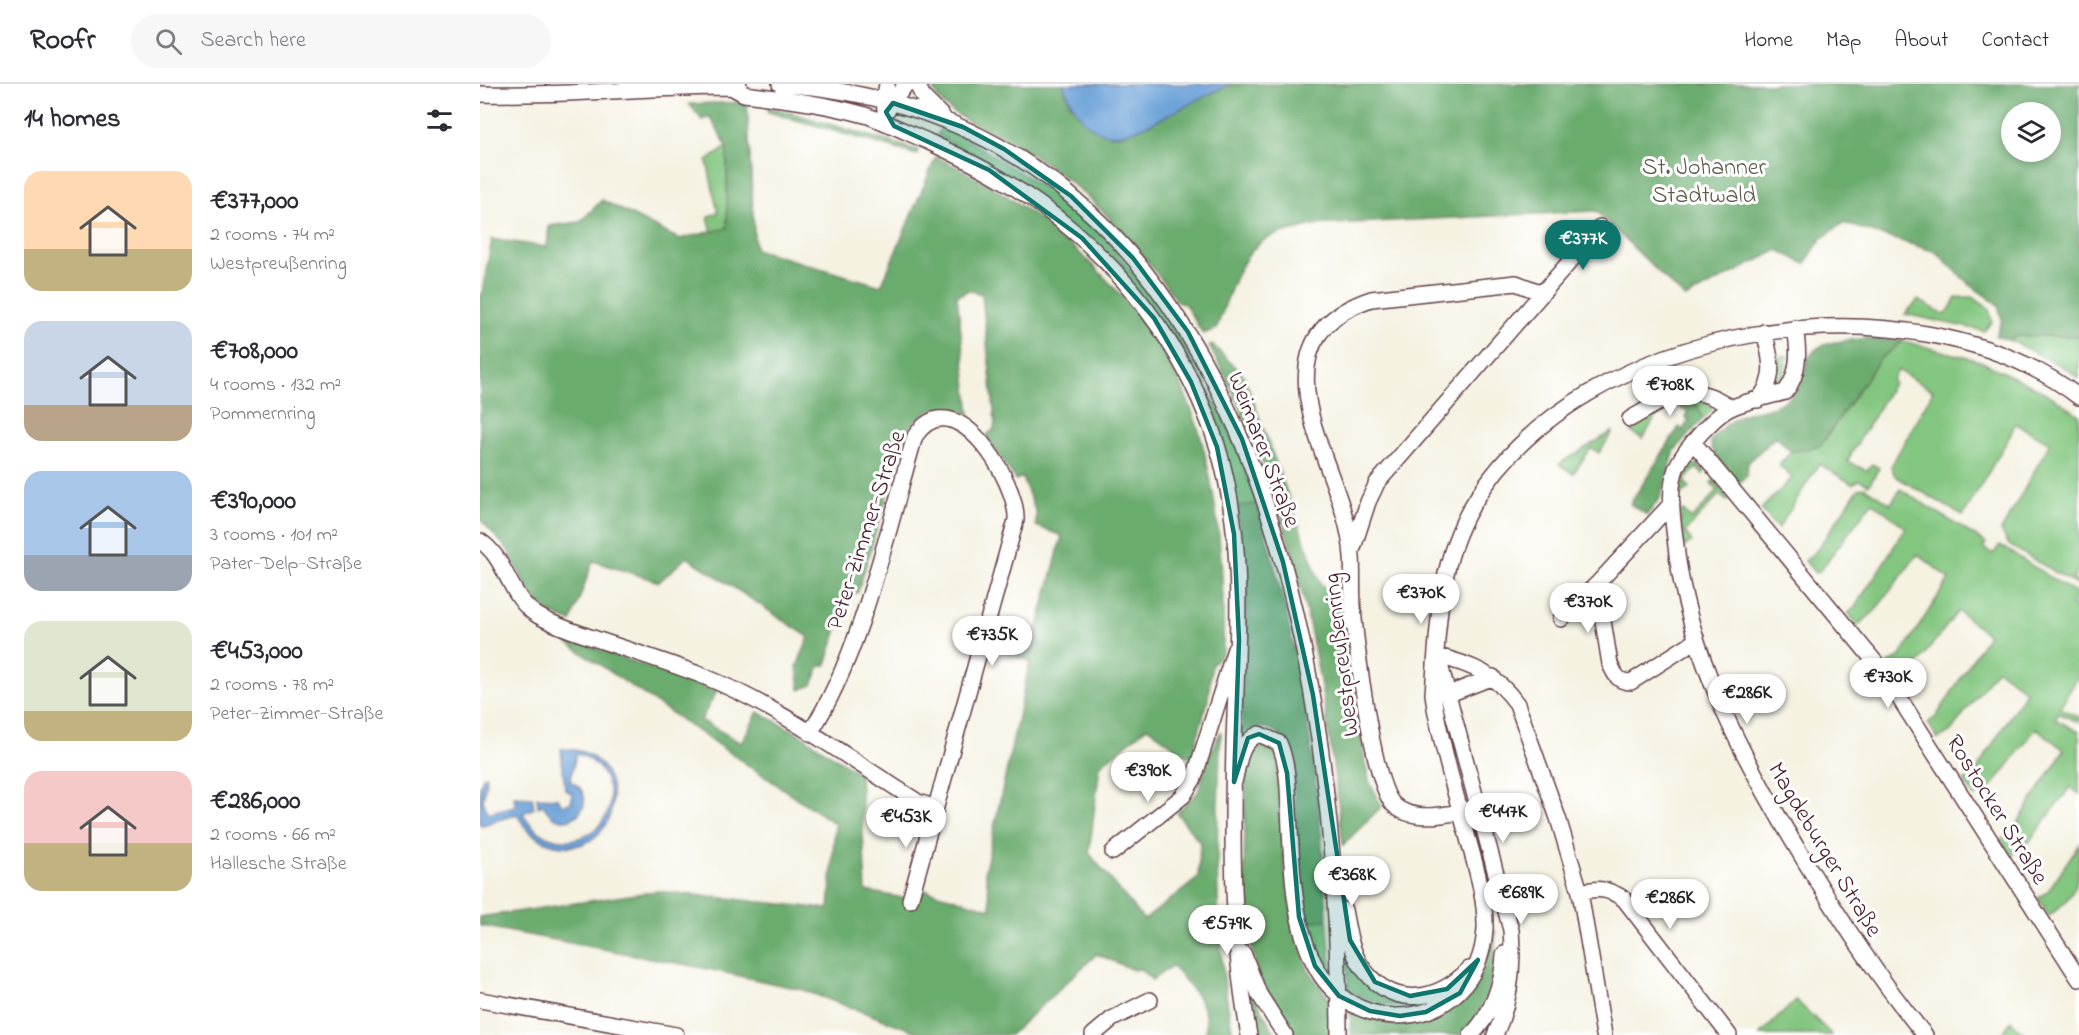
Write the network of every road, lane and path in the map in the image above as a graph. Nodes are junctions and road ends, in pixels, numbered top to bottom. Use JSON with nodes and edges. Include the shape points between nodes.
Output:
{"nodes":[{"id":1,"x":780,"y":84,"type":"edge"},
{"id":2,"x":791,"y":84,"type":"edge"},
{"id":3,"x":887,"y":84,"type":"edge"},
{"id":4,"x":906,"y":84,"type":"edge"},
{"id":5,"x":917,"y":84,"type":"edge"},
{"id":6,"x":736,"y":86,"type":"edge"},
{"id":7,"x":480,"y":94,"type":"edge"},
{"id":8,"x":884,"y":108,"type":"junction"},
{"id":9,"x":943,"y":117,"type":"junction"},
{"id":10,"x":1600,"y":227,"type":"dead end"},
{"id":11,"x":1542,"y":293,"type":"junction"},
{"id":12,"x":1795,"y":328,"type":"junction"},
{"id":13,"x":1764,"y":332,"type":"junction"},
{"id":14,"x":2079,"y":396,"type":"edge"},
{"id":15,"x":1758,"y":400,"type":"junction"},
{"id":16,"x":1731,"y":408,"type":"junction"},
{"id":17,"x":1630,"y":419,"type":"dead end"},
{"id":18,"x":1693,"y":442,"type":"junction"},
{"id":19,"x":1672,"y":502,"type":"junction"},
{"id":20,"x":480,"y":541,"type":"edge"},
{"id":21,"x":1352,"y":554,"type":"junction"},
{"id":22,"x":1597,"y":584,"type":"junction"},
{"id":23,"x":1561,"y":619,"type":"dead end"},
{"id":24,"x":1239,"y":640,"type":"junction"},
{"id":25,"x":1695,"y":641,"type":"junction"},
{"id":26,"x":1437,"y":656,"type":"junction"},
{"id":27,"x":1493,"y":677,"type":"junction"},
{"id":28,"x":1449,"y":694,"type":"junction"},
{"id":29,"x":810,"y":733,"type":"junction"},
{"id":30,"x":1234,"y":782,"type":"junction"},
{"id":31,"x":934,"y":807,"type":"junction"},
{"id":32,"x":1476,"y":808,"type":"junction"},
{"id":33,"x":1460,"y":812,"type":"junction"},
{"id":34,"x":1113,"y":852,"type":"dead end"},
{"id":35,"x":1333,"y":856,"type":"junction"},
{"id":36,"x":1498,"y":889,"type":"junction"},
{"id":37,"x":1580,"y":892,"type":"junction"},
{"id":38,"x":909,"y":900,"type":"dead end"},
{"id":39,"x":1234,"y":906,"type":"junction"},
{"id":40,"x":1478,"y":960,"type":"junction"},
{"id":41,"x":2079,"y":979,"type":"edge"},
{"id":42,"x":1339,"y":996,"type":"junction"},
{"id":43,"x":480,"y":1000,"type":"edge"},
{"id":44,"x":1150,"y":1000,"type":"dead end"},
{"id":45,"x":676,"y":1035,"type":"edge"},
{"id":46,"x":1093,"y":1035,"type":"edge"},
{"id":47,"x":1248,"y":1035,"type":"edge"},
{"id":48,"x":1285,"y":1035,"type":"edge"},
{"id":49,"x":1339,"y":1035,"type":"edge"},
{"id":50,"x":1471,"y":1035,"type":"edge"},
{"id":51,"x":1495,"y":1035,"type":"edge"},
{"id":52,"x":1604,"y":1035,"type":"edge"},
{"id":53,"x":1730,"y":1035,"type":"edge"},
{"id":54,"x":1925,"y":1035,"type":"edge"}],
"edges":[{"from":1,"to":2,"type":"street","name":"Weimarer Straße"},
{"from":2,"to":8,"type":"street","name":"Weimarer Straße"},
{"from":3,"to":8,"type":"street"},
{"from":4,"to":8,"type":"street"},
{"from":5,"to":9,"type":"street","via":[[923,97]]},
{"from":6,"to":7,"type":"street"},
{"from":6,"to":8,"type":"street","via":[[744,94],[839,109]]},
{"from":8,"to":9,"type":"street","name":"Weimarer Straße"},
{"from":8,"to":24,"type":"street","via":[[894,126],[979,165],[1053,213],[1116,273],[1170,342],[1217,447],[1234,534]]},
{"from":9,"to":35,"type":"street","name":"Weimarer Straße","via":[[1013,154],[1071,196],[1099,222],[1159,291],[1211,373],[1242,439],[1286,573],[1313,695]]},
{"from":10,"to":11,"type":"street","name":"Westpreußenring"},
{"from":11,"to":21,"type":"street","name":"Westpreußenring","via":[[1377,483]]},
{"from":11,"to":21,"type":"street","name":"Westpreußenring","via":[[1516,283],[1371,299],[1348,306],[1317,337],[1307,368],[1308,399],[1340,499]]},
{"from":12,"to":13,"type":"street"},
{"from":12,"to":14,"type":"street","via":[[1879,327],[1939,336],[2022,363]]},
{"from":12,"to":15,"type":"street","name":"Magdeburger Straße","via":[[1799,352],[1791,385],[1785,392]]},
{"from":13,"to":15,"type":"street","via":[[1772,376]]},
{"from":13,"to":26,"type":"street","via":[[1708,345],[1642,368],[1579,401],[1525,441],[1481,492],[1458,532],[1440,596]]},
{"from":15,"to":16,"type":"street","name":"Magdeburger Straße"},
{"from":16,"to":17,"type":"street","via":[[1706,392],[1690,391]]},
{"from":16,"to":18,"type":"street","name":"Magdeburger Straße"},
{"from":18,"to":19,"type":"street","name":"Magdeburger Straße","via":[[1677,467]]},
{"from":18,"to":41,"type":"street","name":"Rostocker Straße","via":[[1880,668]]},
{"from":19,"to":22,"type":"street"},
{"from":19,"to":25,"type":"street","name":"Magdeburger Straße","via":[[1677,558]]},
{"from":20,"to":29,"type":"street","via":[[489,546],[512,590],[547,621],[703,676]]},
{"from":21,"to":33,"type":"street","name":"Westpreußenring","via":[[1356,635],[1384,790],[1404,812]]},
{"from":22,"to":23,"type":"street"},
{"from":22,"to":25,"type":"street","via":[[1610,664],[1623,682],[1631,682]]},
{"from":24,"to":30,"type":"street"},
{"from":24,"to":34,"type":"street","via":[[1194,778],[1183,796]]},
{"from":25,"to":54,"type":"street","name":"Magdeburger Straße","via":[[1728,723],[1787,831],[1871,966]]},
{"from":26,"to":27,"type":"street","via":[[1467,663]]},
{"from":26,"to":28,"type":"street"},
{"from":26,"to":33,"type":"street","via":[[1435,708]]},
{"from":27,"to":28,"type":"street"},
{"from":27,"to":37,"type":"street","via":[[1507,689],[1520,710]]},
{"from":28,"to":32,"type":"street"},
{"from":29,"to":31,"type":"street","via":[[918,802]]},
{"from":29,"to":31,"type":"street","name":"Peter-Zimmer-Straße","via":[[824,712],[860,621],[915,436],[927,423],[936,420],[965,424],[1007,483],[1014,499],[1016,520]]},
{"from":30,"to":39,"type":"street"},
{"from":30,"to":42,"type":"street","via":[[1248,738],[1259,734],[1279,743],[1287,773],[1299,917],[1315,966]]},
{"from":31,"to":38,"type":"street","name":"Peter-Zimmer-Straße"},
{"from":32,"to":33,"type":"street","name":"Westpreußenring"},
{"from":32,"to":36,"type":"street"},
{"from":33,"to":40,"type":"street","via":[[1484,907],[1485,928]]},
{"from":35,"to":40,"type":"street","via":[[1350,940],[1360,964],[1376,982],[1400,994],[1425,997],[1447,989]]},
{"from":35,"to":42,"type":"street","name":"Weimarer Straße"},
{"from":36,"to":50,"type":"street","via":[[1505,929],[1504,964],[1492,1002]]},
{"from":36,"to":51,"type":"street","via":[[1511,930],[1514,963]]},
{"from":37,"to":52,"type":"street"},
{"from":37,"to":53,"type":"street","via":[[1611,890],[1624,899]]},
{"from":39,"to":47,"type":"street","via":[[1237,964]]},
{"from":39,"to":48,"type":"street","via":[[1252,980]]},
{"from":40,"to":42,"type":"street","via":[[1460,993],[1426,1012],[1387,1016]]},
{"from":42,"to":49,"type":"street","name":"Weimarer Straße"},
{"from":43,"to":45,"type":"street"},
{"from":44,"to":46,"type":"street","via":[[1112,1019]]}]}
